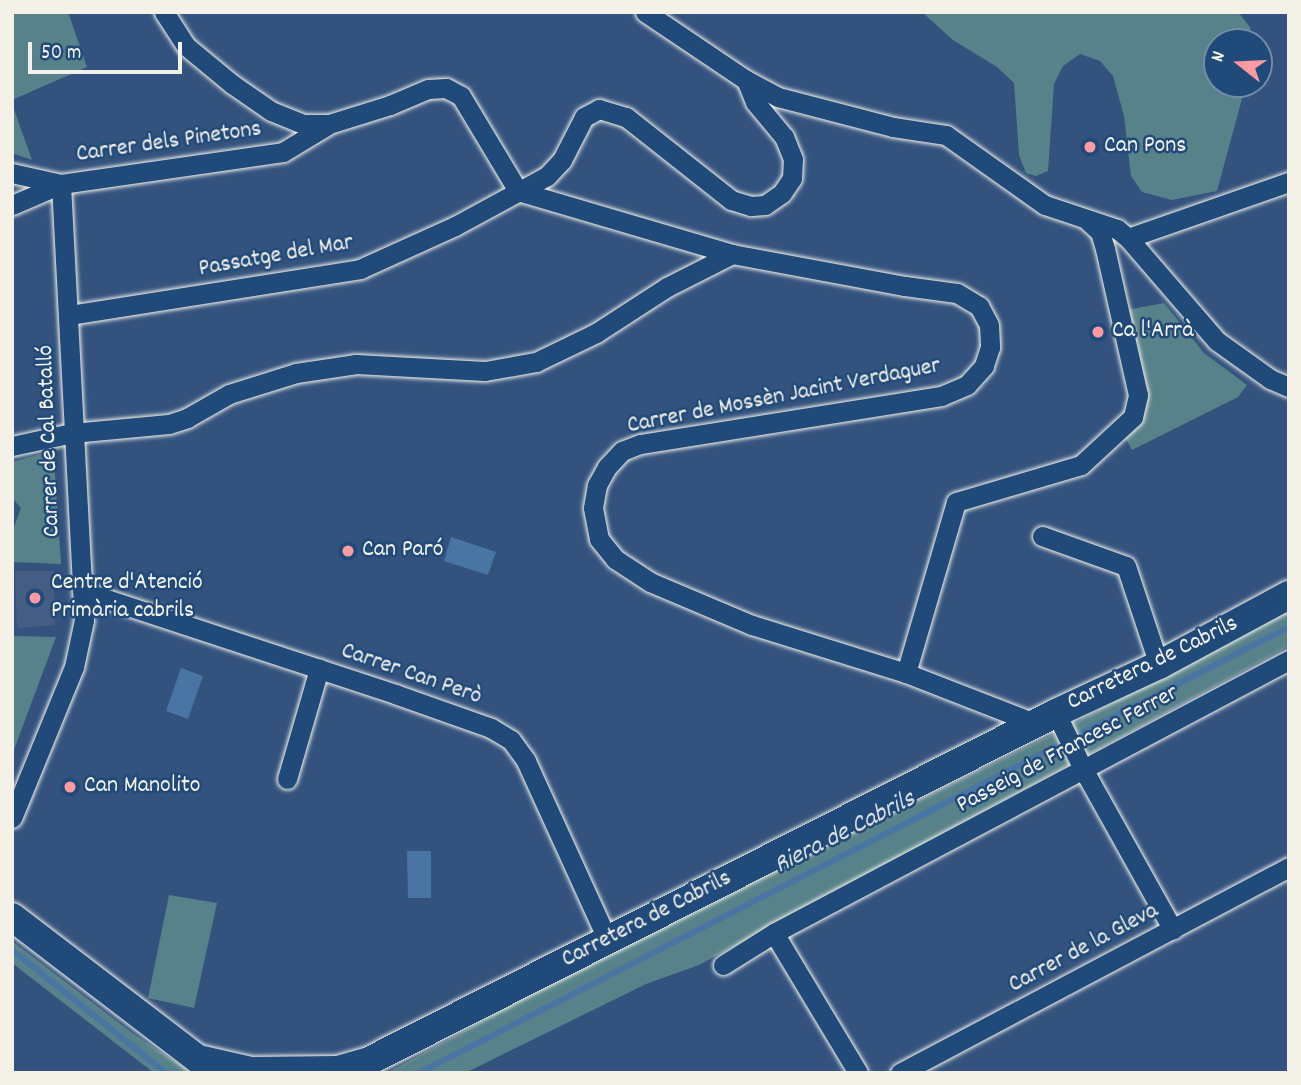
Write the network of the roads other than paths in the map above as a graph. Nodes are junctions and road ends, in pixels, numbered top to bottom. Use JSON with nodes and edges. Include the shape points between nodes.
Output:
{"nodes":[{"id":1,"x":164,"y":12,"type":"edge"},
{"id":2,"x":645,"y":12,"type":"edge"},
{"id":3,"x":746,"y":80,"type":"junction"},
{"id":4,"x":329,"y":124,"type":"junction"},
{"id":5,"x":12,"y":173,"type":"edge"},
{"id":6,"x":1289,"y":182,"type":"edge"},
{"id":7,"x":61,"y":184,"type":"junction"},
{"id":8,"x":518,"y":191,"type":"junction"},
{"id":9,"x":12,"y":205,"type":"edge"},
{"id":10,"x":1086,"y":219,"type":"junction"},
{"id":11,"x":1128,"y":238,"type":"junction"},
{"id":12,"x":732,"y":254,"type":"junction"},
{"id":13,"x":70,"y":315,"type":"junction"},
{"id":14,"x":1289,"y":387,"type":"edge"},
{"id":15,"x":72,"y":433,"type":"junction"},
{"id":16,"x":12,"y":446,"type":"edge"},
{"id":17,"x":1042,"y":536,"type":"dead end"},
{"id":18,"x":82,"y":591,"type":"junction"},
{"id":19,"x":1289,"y":595,"type":"edge"},
{"id":20,"x":1289,"y":660,"type":"edge"},
{"id":21,"x":1158,"y":665,"type":"junction"},
{"id":22,"x":319,"y":669,"type":"junction"},
{"id":23,"x":906,"y":673,"type":"junction"},
{"id":24,"x":1052,"y":721,"type":"junction"},
{"id":25,"x":1080,"y":763,"type":"junction"},
{"id":26,"x":287,"y":779,"type":"dead end"},
{"id":27,"x":12,"y":818,"type":"edge"},
{"id":28,"x":1289,"y":867,"type":"edge"},
{"id":29,"x":12,"y":917,"type":"edge"},
{"id":30,"x":1173,"y":930,"type":"junction"},
{"id":31,"x":774,"y":933,"type":"junction"},
{"id":32,"x":608,"y":940,"type":"junction"},
{"id":33,"x":723,"y":965,"type":"dead end"},
{"id":34,"x":371,"y":1067,"type":"edge"},
{"id":35,"x":336,"y":1071,"type":"edge"},
{"id":36,"x":858,"y":1073,"type":"edge"},
{"id":37,"x":900,"y":1073,"type":"edge"}],
"edges":[{"from":1,"to":4,"type":"street","via":[[186,46],[271,111],[304,124]]},
{"from":2,"to":3,"type":"street"},
{"from":3,"to":8,"type":"street","name":"Passatge del Mar","via":[[755,102],[784,136],[793,159],[792,178],[782,193],[765,205],[731,200],[626,117],[599,109],[584,117],[562,160],[547,176]]},
{"from":3,"to":10,"type":"street","via":[[778,97],[893,127],[946,135],[1029,197]]},
{"from":4,"to":7,"type":"street","name":"Carrer dels Pinetons","via":[[283,152]]},
{"from":4,"to":8,"type":"street","via":[[428,89],[446,88],[461,96]]},
{"from":5,"to":7,"type":"street"},
{"from":6,"to":11,"type":"street"},
{"from":7,"to":9,"type":"street","name":"Carrer dels Pinetons"},
{"from":7,"to":13,"type":"street","name":"Carrer de Cal Batalló"},
{"from":8,"to":12,"type":"street","name":"Carrer de Mossèn Jacint Verdaguer"},
{"from":8,"to":13,"type":"street","name":"Passatge del Mar","via":[[360,269]]},
{"from":10,"to":11,"type":"street","via":[[1117,229]]},
{"from":10,"to":23,"type":"street","via":[[1100,232],[1105,249],[1138,395],[1133,417],[1081,466],[956,502]]},
{"from":11,"to":14,"type":"street","via":[[1217,341]]},
{"from":12,"to":15,"type":"street","via":[[667,287],[596,333],[536,362],[485,371],[356,364],[296,373],[229,394],[169,424]]},
{"from":12,"to":23,"type":"street","name":"Carrer de Mossèn Jacint Verdaguer","via":[[957,293],[979,306],[989,325],[990,347],[984,366],[967,385],[941,396],[640,444],[622,451],[597,485],[593,508],[599,538],[615,559],[650,582],[752,625]]},
{"from":13,"to":15,"type":"street","name":"Carrer de Cal Batalló"},
{"from":15,"to":16,"type":"street"},
{"from":15,"to":18,"type":"street","name":"Carrer de Cal Batalló"},
{"from":17,"to":21,"type":"street","via":[[1126,566]]},
{"from":18,"to":22,"type":"street","name":"Carrer Can Però"},
{"from":18,"to":27,"type":"street","name":"Carrer de Cal Batalló","via":[[84,620],[74,667]]},
{"from":19,"to":21,"type":"street","name":"Carretera de Cabrils"},
{"from":20,"to":25,"type":"street","name":"Passeig de Francesc Ferrer"},
{"from":21,"to":24,"type":"street","name":"Carretera de Cabrils"},
{"from":22,"to":26,"type":"street"},
{"from":22,"to":32,"type":"street","name":"Carrer Can Però","via":[[491,728],[511,740],[526,761]]},
{"from":23,"to":24,"type":"street","name":"Carrer de Mossèn Jacint Verdaguer"},
{"from":24,"to":25,"type":"street"},
{"from":24,"to":32,"type":"street","name":"Carretera de Cabrils"},
{"from":25,"to":30,"type":"street"},
{"from":25,"to":31,"type":"street","name":"Passeig de Francesc Ferrer"},
{"from":28,"to":30,"type":"street","name":"Carrer de la Gleva"},
{"from":29,"to":35,"type":"street","name":"Carretera de Cabrils","via":[[198,1059],[251,1071]]},
{"from":30,"to":37,"type":"street","name":"Carrer de la Gleva"},
{"from":31,"to":33,"type":"street","name":"Passeig de Francesc Ferrer"},
{"from":31,"to":36,"type":"street"},
{"from":32,"to":34,"type":"street","name":"Carretera de Cabrils"},
{"from":34,"to":35,"type":"street","name":"Carretera de Cabrils"}]}
